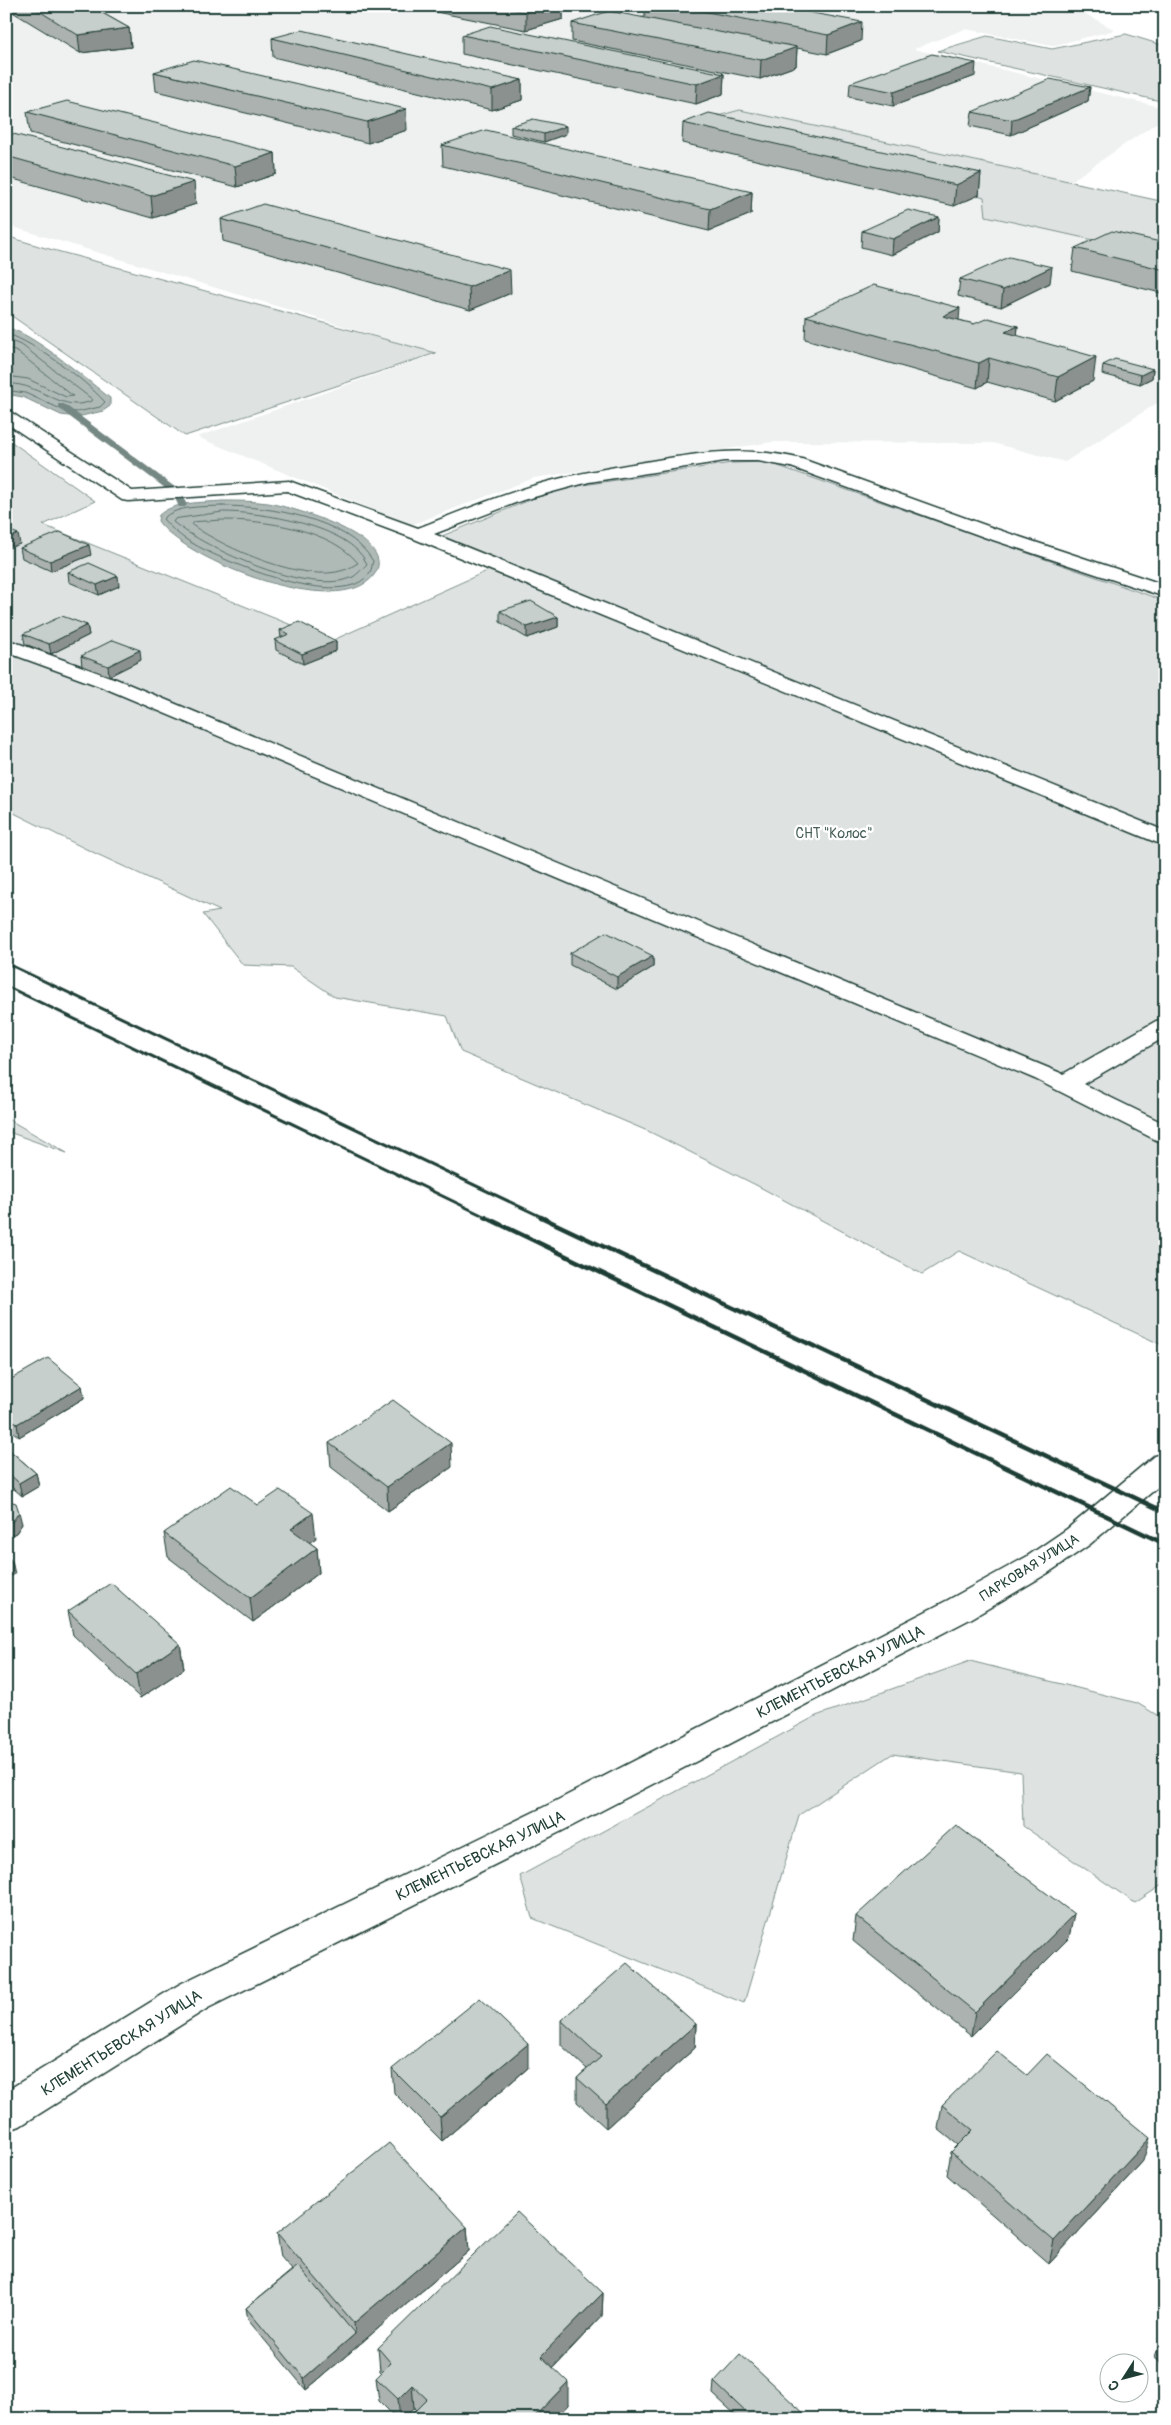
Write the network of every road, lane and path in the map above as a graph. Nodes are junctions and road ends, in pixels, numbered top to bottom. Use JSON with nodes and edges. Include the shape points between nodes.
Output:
{"nodes":[{"id":1,"x":6,"y":416,"type":"edge"},
{"id":2,"x":418,"y":534,"type":"junction"},
{"id":3,"x":1165,"y":591,"type":"edge"},
{"id":4,"x":6,"y":645,"type":"edge"},
{"id":5,"x":1165,"y":839,"type":"edge"},
{"id":6,"x":1165,"y":1026,"type":"edge"},
{"id":7,"x":1064,"y":1084,"type":"junction"},
{"id":8,"x":1165,"y":1134,"type":"edge"},
{"id":9,"x":1165,"y":1464,"type":"edge"},
{"id":10,"x":960,"y":1609,"type":"joint"},
{"id":11,"x":6,"y":2113,"type":"edge"}],
"edges":[{"from":1,"to":2,"type":"street","via":[[128,496],[289,486]]},
{"from":2,"to":3,"type":"street","via":[[552,485],[744,454],[769,456],[796,464]]},
{"from":2,"to":5,"type":"street"},
{"from":4,"to":7,"type":"street","via":[[127,691]]},
{"from":6,"to":7,"type":"street"},
{"from":7,"to":8,"type":"street"},
{"from":9,"to":10,"type":"street","name":"ПАРКОВАЯ УЛИЦА","via":[[1078,1537],[1037,1565]]},
{"from":10,"to":11,"type":"street","name":"КЛЕМЕНТЬЕВСКАЯ УЛИЦА","via":[[557,1817],[194,1996]]}]}
